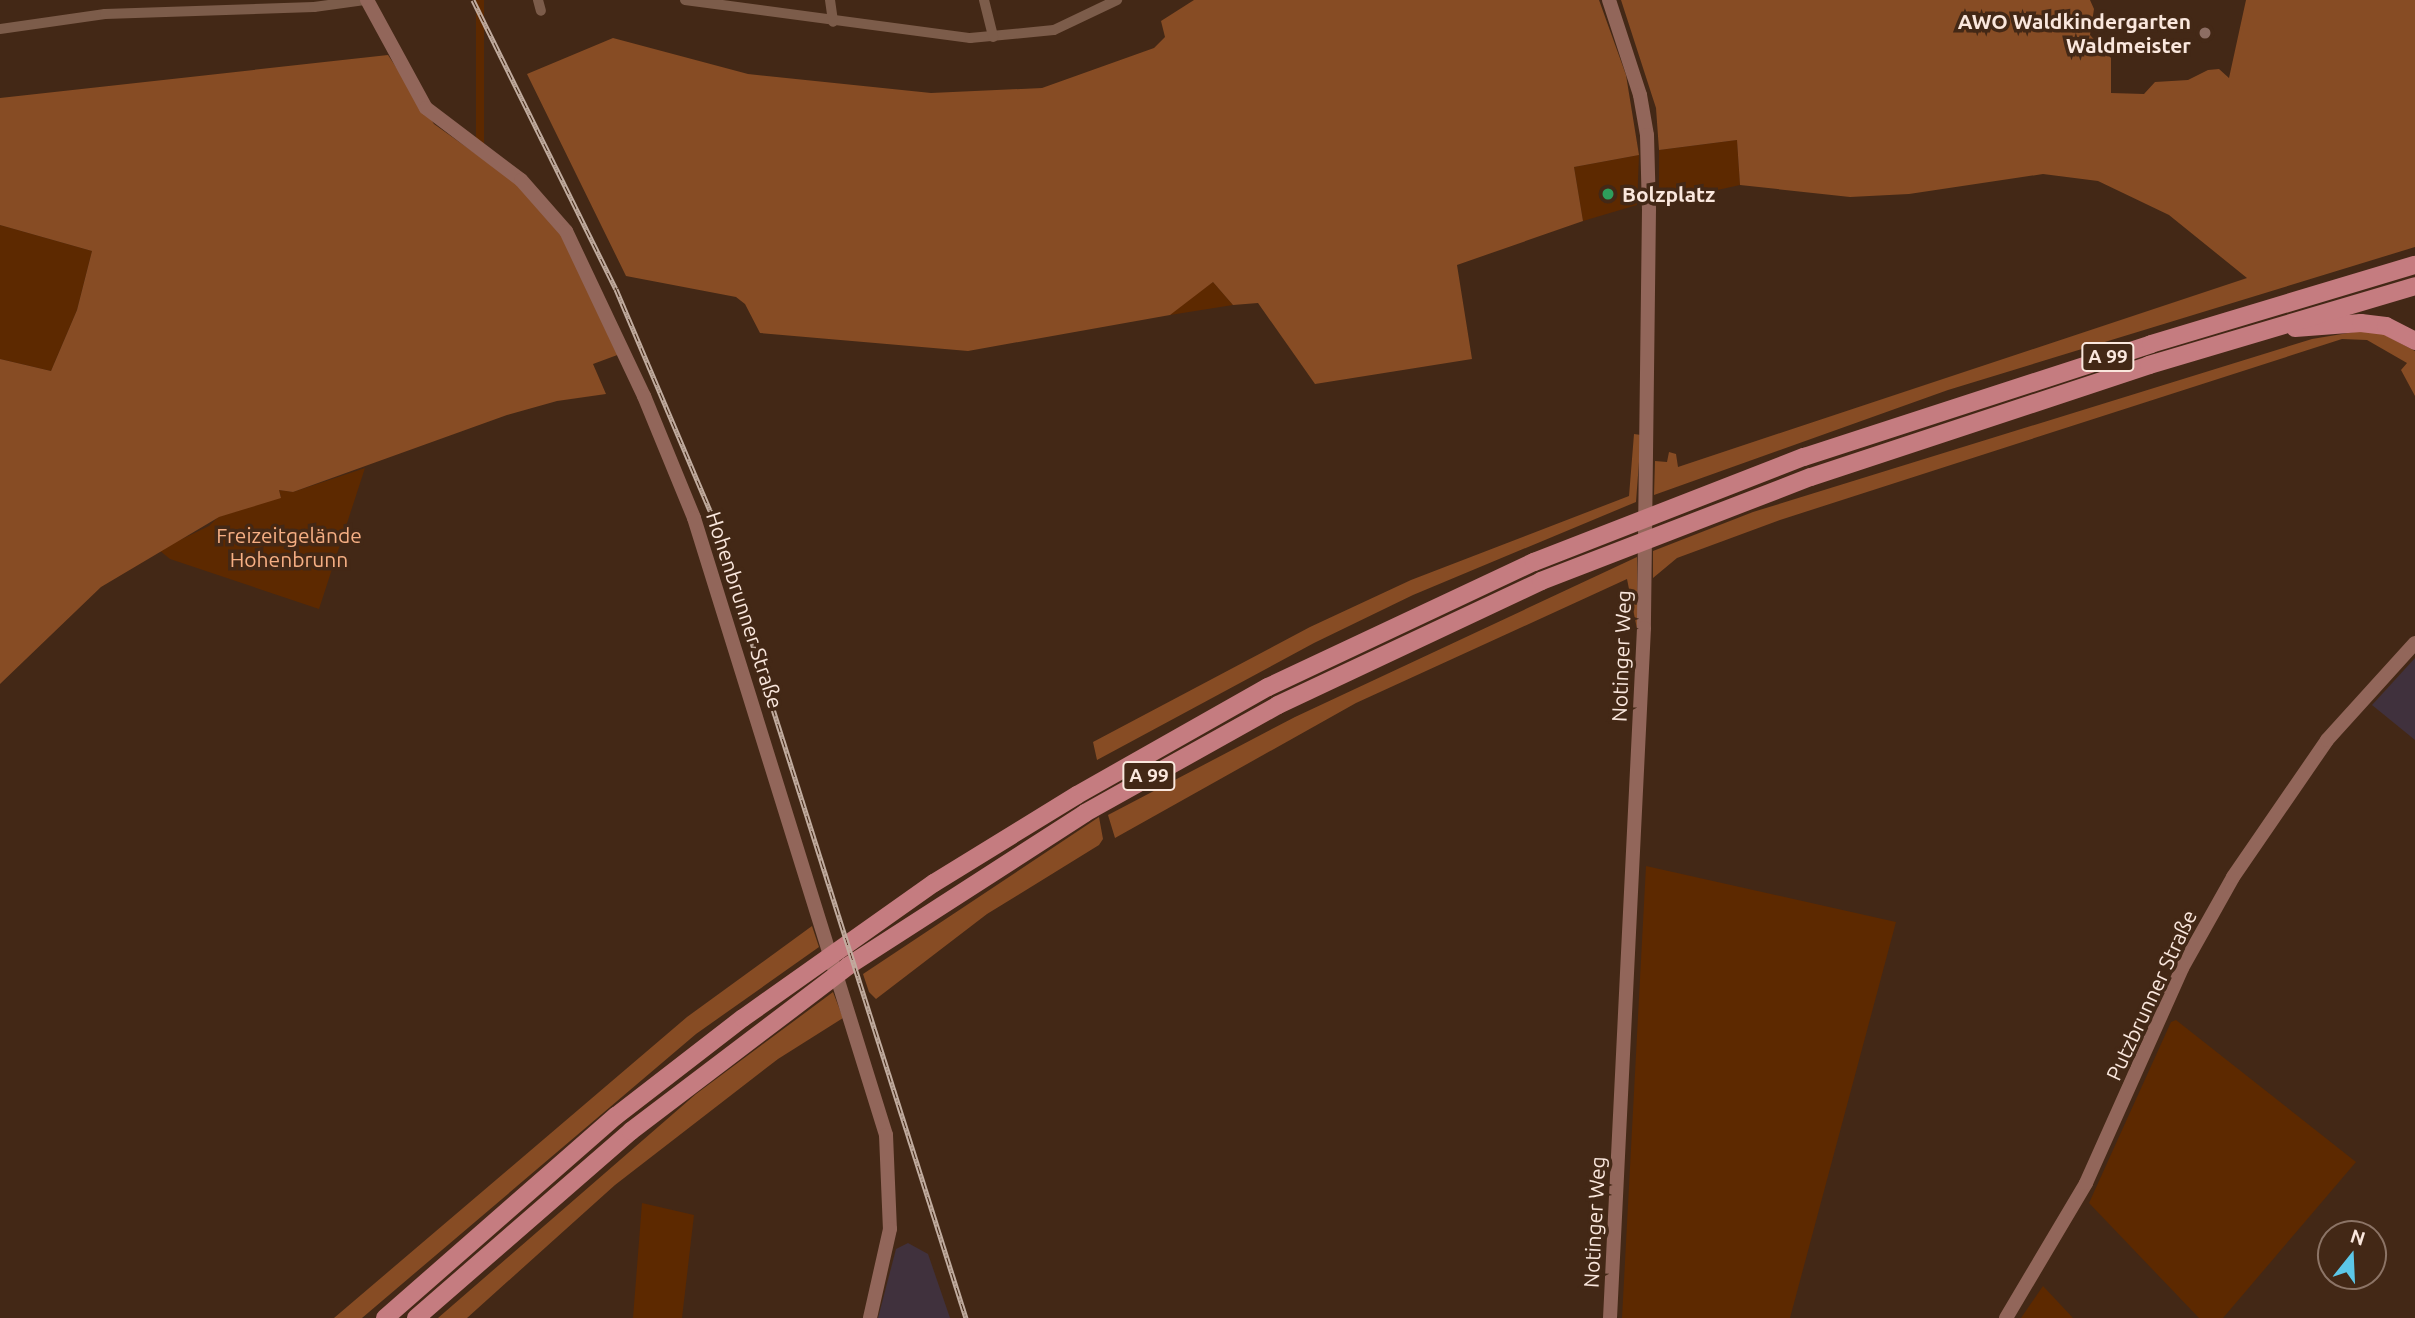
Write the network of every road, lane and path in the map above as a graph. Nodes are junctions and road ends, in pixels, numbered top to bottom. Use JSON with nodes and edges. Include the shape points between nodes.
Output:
{"nodes":[{"id":1,"x":366,"y":0,"type":"edge"},
{"id":2,"x":685,"y":0,"type":"edge"},
{"id":3,"x":830,"y":0,"type":"edge"},
{"id":4,"x":984,"y":0,"type":"edge"},
{"id":5,"x":1117,"y":0,"type":"edge"},
{"id":6,"x":1609,"y":0,"type":"edge"},
{"id":7,"x":833,"y":22,"type":"junction"},
{"id":8,"x":0,"y":29,"type":"edge"},
{"id":9,"x":993,"y":37,"type":"junction"},
{"id":10,"x":2415,"y":265,"type":"edge"},
{"id":11,"x":2415,"y":286,"type":"edge"},
{"id":12,"x":2274,"y":327,"type":"junction"},
{"id":13,"x":2415,"y":341,"type":"edge"},
{"id":14,"x":2415,"y":643,"type":"edge"},
{"id":15,"x":385,"y":1318,"type":"edge"},
{"id":16,"x":416,"y":1318,"type":"edge"},
{"id":17,"x":870,"y":1318,"type":"edge"},
{"id":18,"x":1610,"y":1318,"type":"edge"},
{"id":19,"x":2006,"y":1318,"type":"edge"}],
"edges":[{"from":1,"to":8,"type":"street","via":[[314,7],[105,14]]},
{"from":1,"to":17,"type":"street","name":"Hohenbrunner Straße","via":[[426,108],[521,180],[554,214],[578,252],[694,518],[883,1124],[889,1164],[887,1257]]},
{"from":2,"to":7,"type":"street"},
{"from":3,"to":7,"type":"street"},
{"from":4,"to":9,"type":"street"},
{"from":5,"to":9,"type":"street","via":[[1054,30]]},
{"from":6,"to":18,"type":"street","name":"Notinger Weg","via":[[1635,76],[1647,135],[1645,573]]},
{"from":7,"to":9,"type":"street"},
{"from":10,"to":15,"type":"highway","number":"A 99","via":[[1928,414],[1767,470],[1441,602],[1268,687],[1077,795],[934,883],[743,1018],[616,1116]]},
{"from":11,"to":12,"type":"highway","number":"A 99"},
{"from":12,"to":13,"type":"highway","via":[[2361,323],[2386,326]]},
{"from":12,"to":16,"type":"highway","number":"A 99","via":[[1935,434],[1662,532],[1451,620],[1278,705],[1085,813],[848,966],[631,1131]]},
{"from":14,"to":19,"type":"street","name":"Putzbrunner Straße","via":[[2327,740],[2233,877],[2182,968],[2092,1171]]}]}
